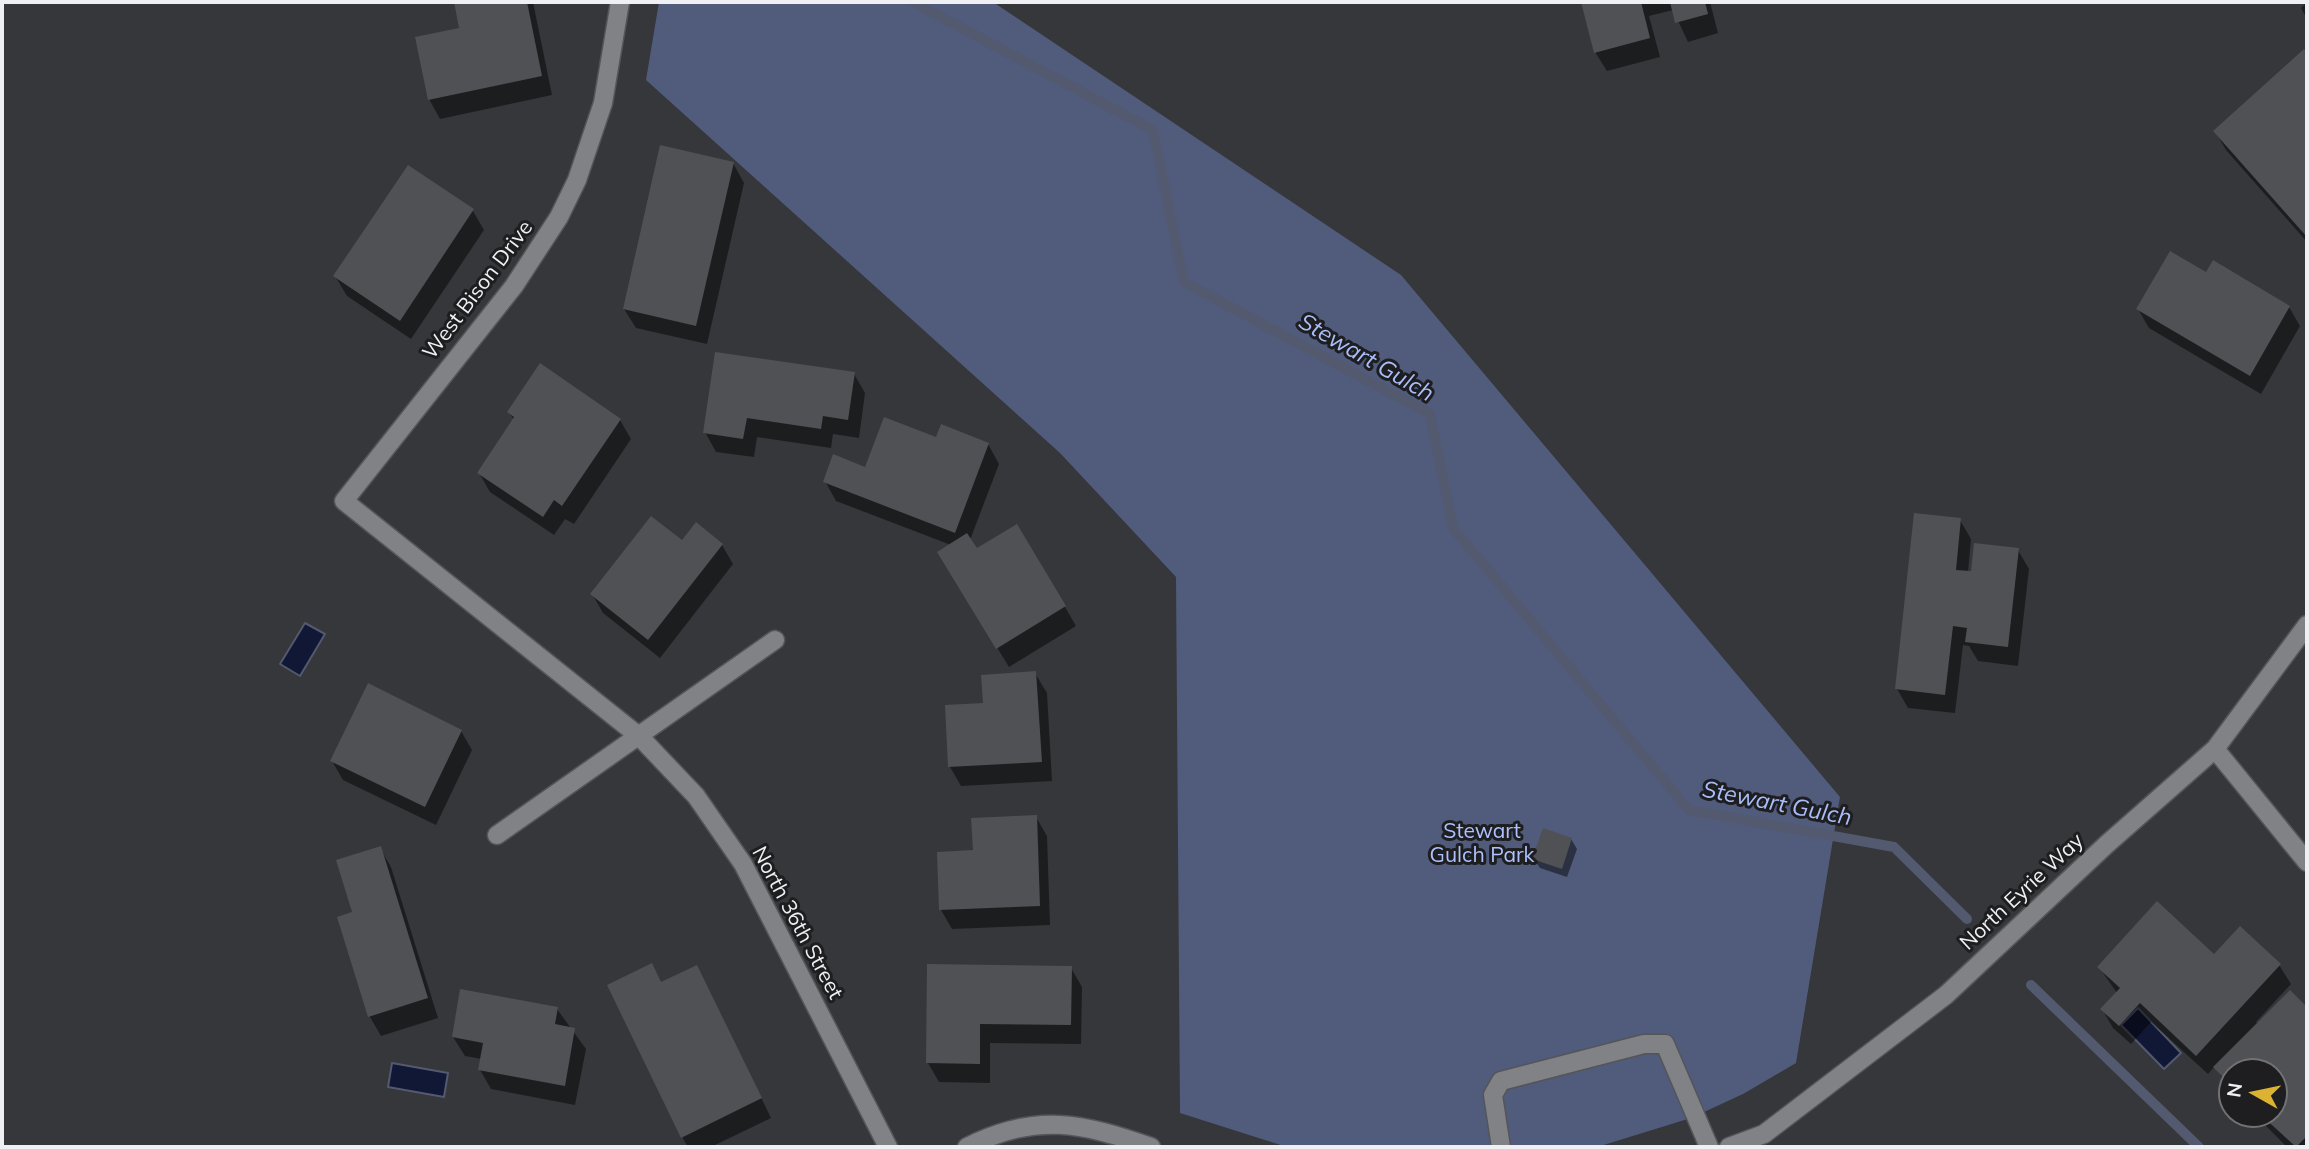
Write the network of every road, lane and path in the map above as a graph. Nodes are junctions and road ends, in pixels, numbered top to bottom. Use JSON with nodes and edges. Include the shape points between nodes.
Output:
{"nodes":[{"id":1,"x":621,"y":2,"type":"edge"},
{"id":2,"x":344,"y":501,"type":"joint"},
{"id":3,"x":2307,"y":625,"type":"edge"},
{"id":4,"x":775,"y":640,"type":"dead end"},
{"id":5,"x":640,"y":737,"type":"junction"},
{"id":6,"x":2215,"y":749,"type":"junction"},
{"id":7,"x":497,"y":835,"type":"dead end"},
{"id":8,"x":2307,"y":862,"type":"edge"},
{"id":9,"x":888,"y":1147,"type":"edge"},
{"id":10,"x":967,"y":1147,"type":"edge"},
{"id":11,"x":1151,"y":1147,"type":"edge"},
{"id":12,"x":1501,"y":1147,"type":"edge"},
{"id":13,"x":1709,"y":1147,"type":"edge"},
{"id":14,"x":1729,"y":1147,"type":"edge"}],
"edges":[{"from":1,"to":2,"type":"street","name":"West Bison Drive","via":[[603,103],[559,217],[514,286]]},
{"from":2,"to":5,"type":"street","name":"North 36th Street"},
{"from":3,"to":6,"type":"street","name":"North Eyrie Way"},
{"from":4,"to":5,"type":"street"},
{"from":5,"to":7,"type":"street"},
{"from":5,"to":9,"type":"street","name":"North 36th Street","via":[[696,796],[743,864]]},
{"from":6,"to":8,"type":"street"},
{"from":6,"to":14,"type":"street","name":"North Eyrie Way","via":[[1946,995],[1764,1134]]},
{"from":10,"to":11,"type":"street","via":[[1014,1129],[1055,1124],[1096,1128]]},
{"from":12,"to":13,"type":"street","via":[[1493,1095],[1501,1081],[1644,1044],[1665,1044]]}]}
